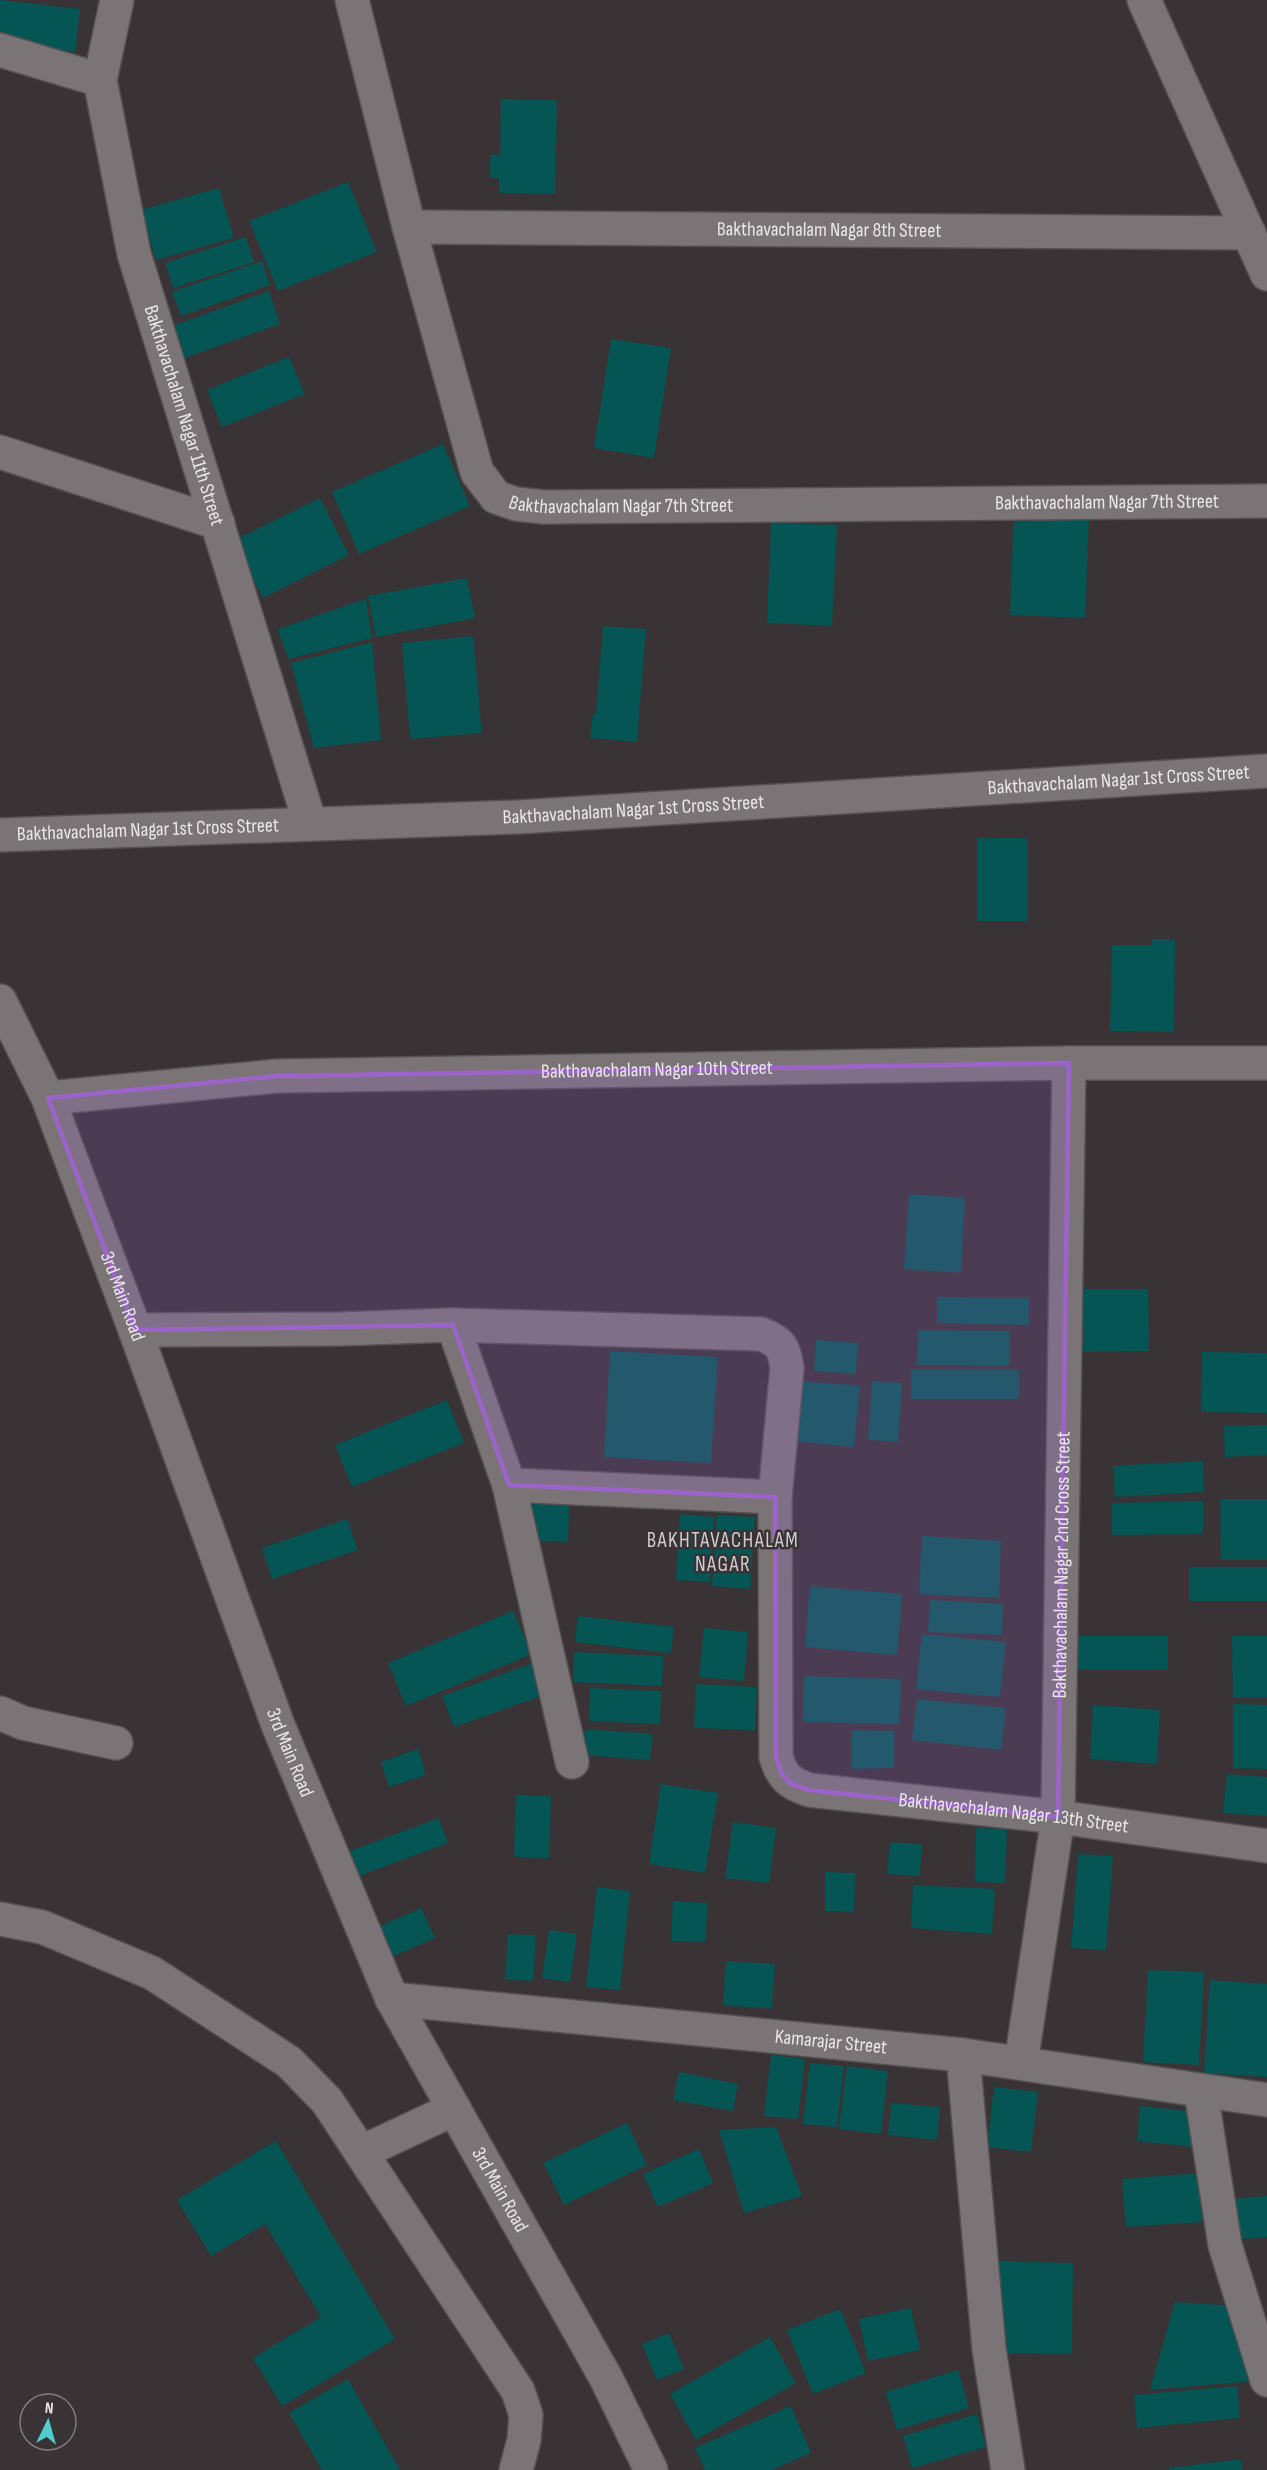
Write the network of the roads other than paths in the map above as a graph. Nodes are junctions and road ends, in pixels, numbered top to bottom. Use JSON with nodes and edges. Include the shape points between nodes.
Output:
{"nodes":[{"id":1,"x":117,"y":0,"type":"edge"},
{"id":2,"x":352,"y":0,"type":"edge"},
{"id":3,"x":1144,"y":0,"type":"edge"},
{"id":4,"x":0,"y":50,"type":"edge"},
{"id":5,"x":100,"y":80,"type":"junction"},
{"id":6,"x":409,"y":227,"type":"junction"},
{"id":7,"x":1249,"y":233,"type":"junction"},
{"id":8,"x":1267,"y":274,"type":"edge"},
{"id":9,"x":0,"y":452,"type":"edge"},
{"id":10,"x":1267,"y":501,"type":"edge"},
{"id":11,"x":218,"y":523,"type":"junction"},
{"id":12,"x":1267,"y":771,"type":"edge"},
{"id":13,"x":310,"y":823,"type":"junction"},
{"id":14,"x":0,"y":835,"type":"edge"},
{"id":15,"x":0,"y":1001,"type":"edge"},
{"id":16,"x":1069,"y":1063,"type":"junction"},
{"id":17,"x":1267,"y":1063,"type":"edge"},
{"id":18,"x":48,"y":1098,"type":"junction"},
{"id":19,"x":453,"y":1325,"type":"junction"},
{"id":20,"x":135,"y":1330,"type":"junction"},
{"id":21,"x":509,"y":1485,"type":"junction"},
{"id":22,"x":775,"y":1497,"type":"junction"},
{"id":23,"x":0,"y":1713,"type":"edge"},
{"id":24,"x":116,"y":1743,"type":"dead end"},
{"id":25,"x":572,"y":1762,"type":"dead end"},
{"id":26,"x":1058,"y":1817,"type":"junction"},
{"id":27,"x":1267,"y":1846,"type":"edge"},
{"id":28,"x":0,"y":1919,"type":"edge"},
{"id":29,"x":392,"y":1999,"type":"junction"},
{"id":30,"x":963,"y":2055,"type":"junction"},
{"id":31,"x":1021,"y":2063,"type":"junction"},
{"id":32,"x":1201,"y":2092,"type":"junction"},
{"id":33,"x":1267,"y":2100,"type":"edge"},
{"id":34,"x":454,"y":2109,"type":"junction"},
{"id":35,"x":362,"y":2152,"type":"junction"},
{"id":36,"x":1267,"y":2380,"type":"edge"},
{"id":37,"x":516,"y":2470,"type":"edge"},
{"id":38,"x":651,"y":2470,"type":"edge"},
{"id":39,"x":1008,"y":2470,"type":"edge"}],
"edges":[{"from":1,"to":5,"type":"street","name":"Bakthavachalam Nagar 11th Street"},
{"from":2,"to":6,"type":"street","name":"Bakthavachalam Nagar 7th Street"},
{"from":3,"to":7,"type":"street"},
{"from":4,"to":5,"type":"street"},
{"from":5,"to":11,"type":"street","name":"Bakthavachalam Nagar 11th Street","via":[[134,254]]},
{"from":6,"to":7,"type":"street","name":"Bakthavachalam Nagar 8th Street"},
{"from":6,"to":10,"type":"street","name":"Bakthavachalam Nagar 7th Street","via":[[477,472],[496,497],[516,504],[544,507]]},
{"from":7,"to":8,"type":"street"},
{"from":9,"to":11,"type":"street"},
{"from":11,"to":13,"type":"street","name":"Bakthavachalam Nagar 11th Street"},
{"from":12,"to":13,"type":"street","name":"Bakthavachalam Nagar 1st Cross Street","via":[[518,817]]},
{"from":13,"to":14,"type":"street","name":"Bakthavachalam Nagar 1st Cross Street"},
{"from":15,"to":18,"type":"street","name":"3rd Main Road"},
{"from":16,"to":17,"type":"street","name":"Bakthavachalam Nagar 10th Street"},
{"from":16,"to":18,"type":"street","name":"Bakthavachalam Nagar 10th Street","via":[[277,1076]]},
{"from":16,"to":26,"type":"street","name":"Bakthavachalam Nagar 2nd Cross Street"},
{"from":18,"to":20,"type":"street","name":"3rd Main Road"},
{"from":19,"to":20,"type":"street"},
{"from":19,"to":21,"type":"street"},
{"from":19,"to":22,"type":"street","via":[[761,1334],[775,1340],[785,1351],[787,1368]]},
{"from":20,"to":29,"type":"street","name":"3rd Main Road","via":[[278,1725]]},
{"from":21,"to":22,"type":"street"},
{"from":21,"to":25,"type":"street"},
{"from":22,"to":26,"type":"street","name":"Bakthavachalam Nagar 13th Street","via":[[776,1757],[781,1773],[791,1784],[809,1790]]},
{"from":23,"to":24,"type":"street","via":[[23,1723]]},
{"from":26,"to":27,"type":"street","name":"Bakthavachalam Nagar 13th Street"},
{"from":26,"to":31,"type":"street","name":"Bakthavachalam Nagar 2nd Cross Street"},
{"from":28,"to":35,"type":"street","via":[[42,1927],[172,1986],[290,2062],[327,2101]]},
{"from":29,"to":30,"type":"street","name":"Kamarajar Street"},
{"from":29,"to":34,"type":"street","name":"3rd Main Road"},
{"from":30,"to":31,"type":"street","name":"Kamarajar Street"},
{"from":30,"to":39,"type":"street","via":[[989,2349]]},
{"from":31,"to":32,"type":"street","name":"Kamarajar Street"},
{"from":32,"to":33,"type":"street","name":"Kamarajar Street"},
{"from":32,"to":36,"type":"street","via":[[1225,2245]]},
{"from":34,"to":35,"type":"street"},
{"from":34,"to":38,"type":"street","name":"3rd Main Road","via":[[606,2378]]},
{"from":35,"to":37,"type":"street","via":[[518,2391],[526,2415]]}]}
